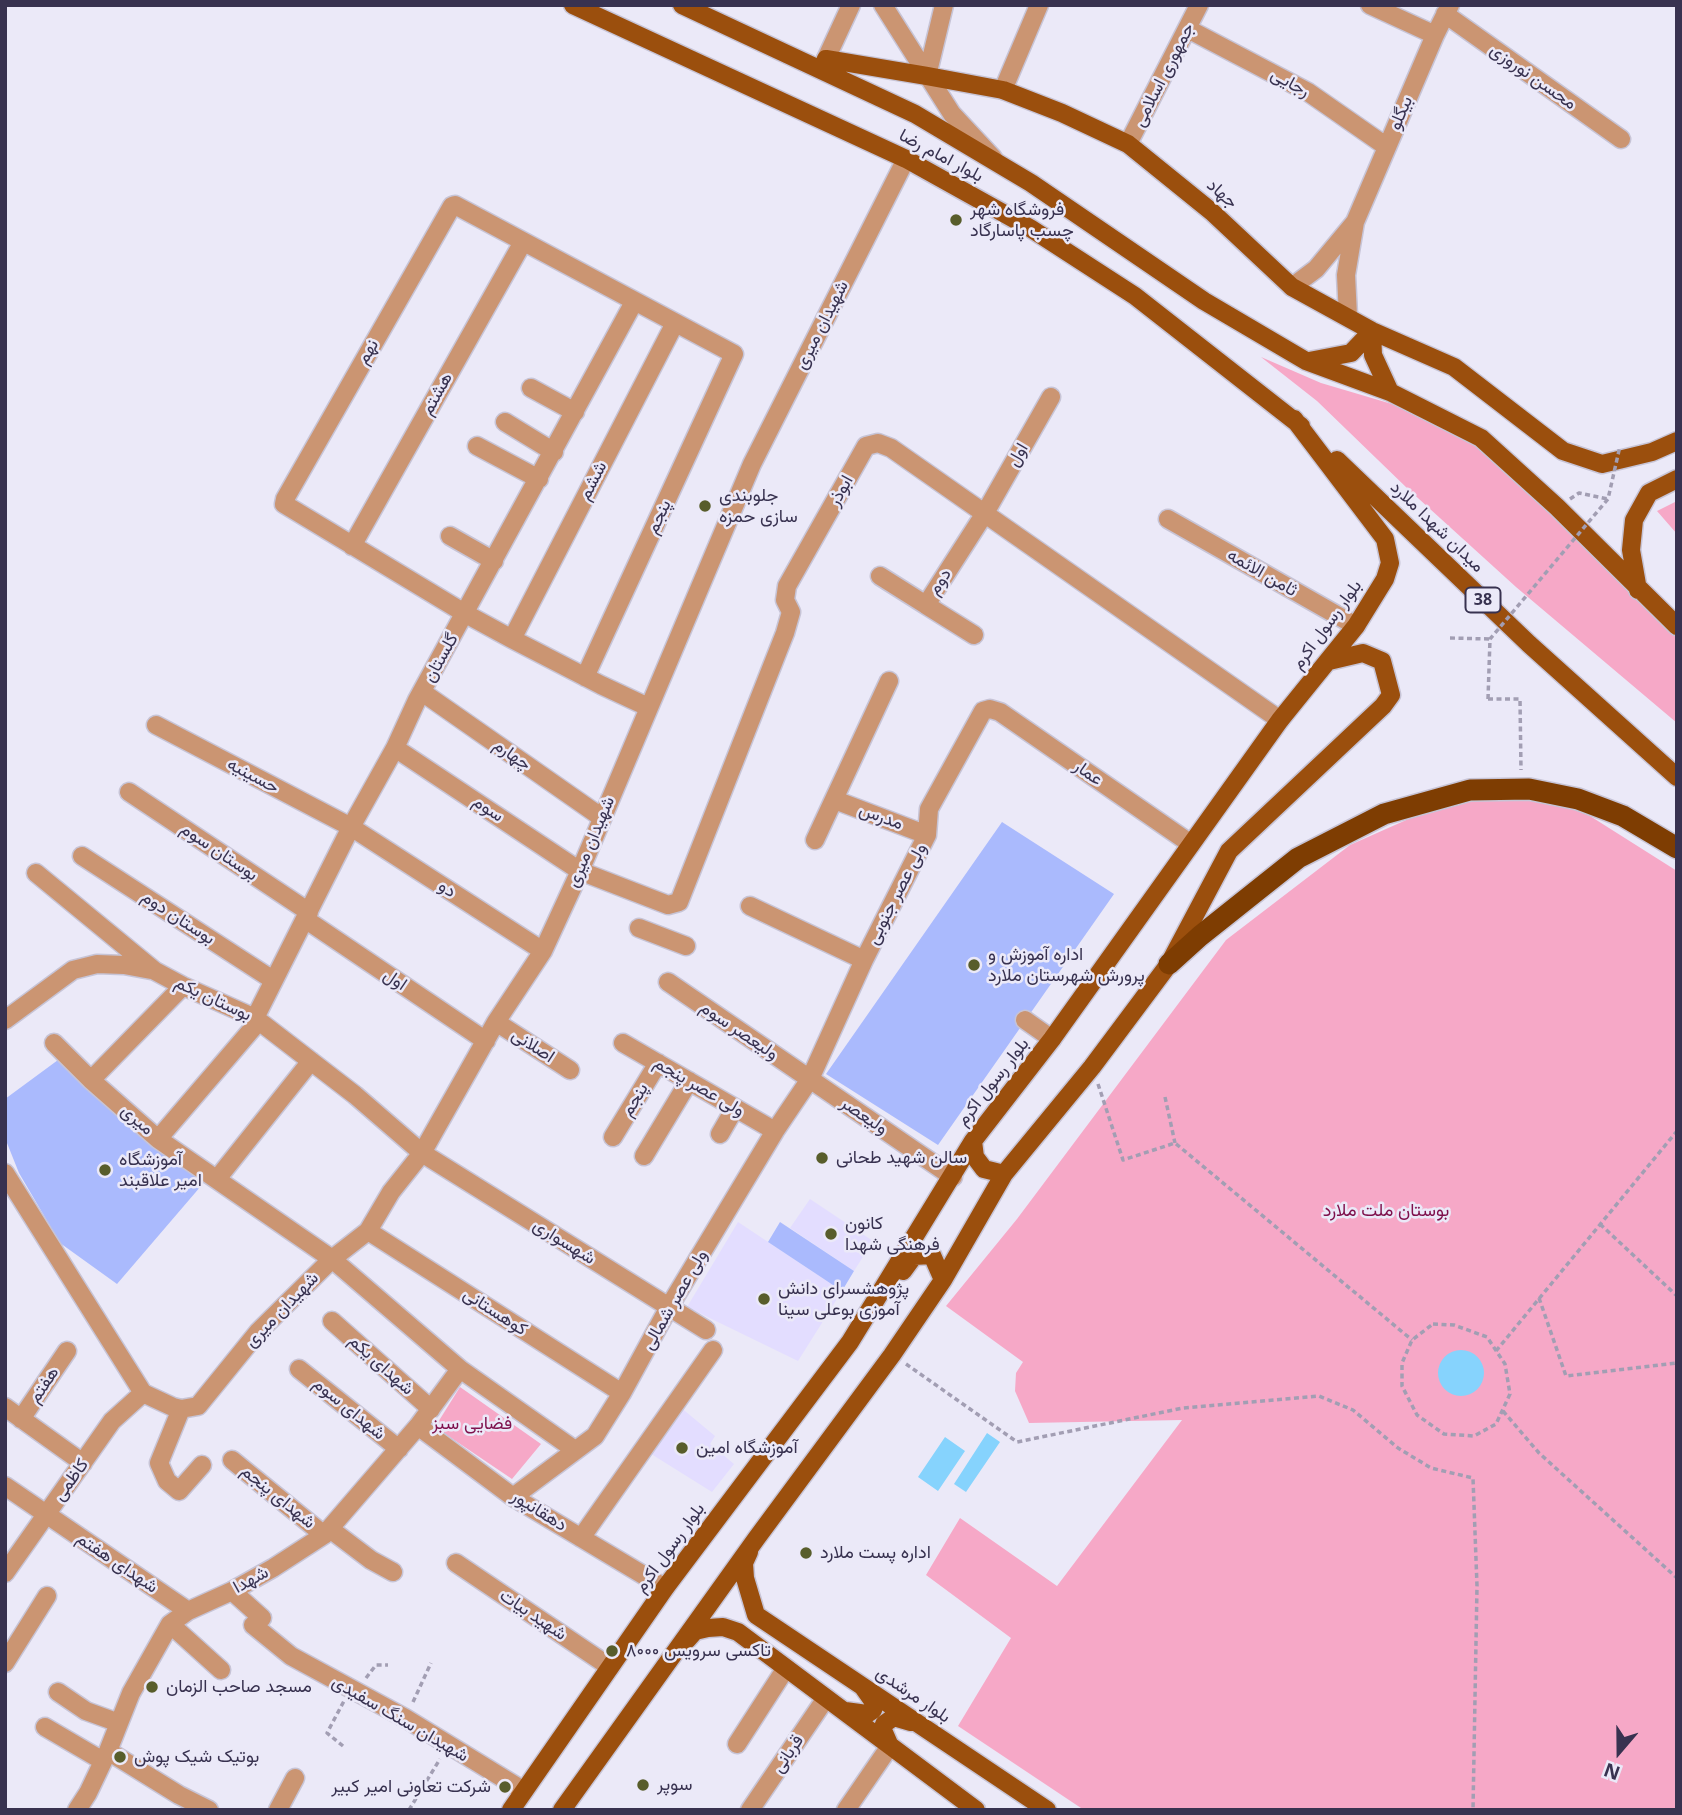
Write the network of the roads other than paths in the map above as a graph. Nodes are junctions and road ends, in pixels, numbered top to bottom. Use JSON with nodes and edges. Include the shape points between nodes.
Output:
{"nodes":[{"id":1,"x":573,"y":5,"type":"edge"},
{"id":2,"x":682,"y":5,"type":"edge"},
{"id":3,"x":851,"y":5,"type":"edge"},
{"id":4,"x":883,"y":5,"type":"edge"},
{"id":5,"x":944,"y":5,"type":"edge"},
{"id":6,"x":1039,"y":5,"type":"edge"},
{"id":7,"x":1199,"y":5,"type":"edge"},
{"id":8,"x":1370,"y":5,"type":"edge"},
{"id":9,"x":1448,"y":10,"type":"edge"},
{"id":10,"x":1188,"y":29,"type":"junction"},
{"id":11,"x":1435,"y":35,"type":"junction"},
{"id":12,"x":824,"y":64,"type":"junction"},
{"id":13,"x":927,"y":76,"type":"junction"},
{"id":14,"x":1003,"y":90,"type":"junction"},
{"id":15,"x":1621,"y":139,"type":"dead end"},
{"id":16,"x":1128,"y":144,"type":"junction"},
{"id":17,"x":1387,"y":147,"type":"junction"},
{"id":18,"x":906,"y":159,"type":"junction"},
{"id":19,"x":1000,"y":165,"type":"junction"},
{"id":20,"x":1355,"y":222,"type":"junction"},
{"id":21,"x":523,"y":242,"type":"junction"},
{"id":22,"x":1292,"y":287,"type":"junction"},
{"id":23,"x":634,"y":302,"type":"junction"},
{"id":24,"x":1349,"y":316,"type":"junction"},
{"id":25,"x":675,"y":323,"type":"junction"},
{"id":26,"x":1372,"y":331,"type":"junction"},
{"id":27,"x":1306,"y":361,"type":"junction"},
{"id":28,"x":531,"y":388,"type":"dead end"},
{"id":29,"x":1390,"y":392,"type":"junction"},
{"id":30,"x":1051,"y":397,"type":"dead end"},
{"id":31,"x":575,"y":412,"type":"junction"},
{"id":32,"x":1294,"y":419,"type":"junction"},
{"id":33,"x":505,"y":422,"type":"dead end"},
{"id":34,"x":1677,"y":441,"type":"edge"},
{"id":35,"x":477,"y":446,"type":"dead end"},
{"id":36,"x":554,"y":452,"type":"junction"},
{"id":37,"x":539,"y":479,"type":"junction"},
{"id":38,"x":1677,"y":479,"type":"edge"},
{"id":39,"x":985,"y":513,"type":"junction"},
{"id":40,"x":1168,"y":519,"type":"dead end"},
{"id":41,"x":450,"y":536,"type":"dead end"},
{"id":42,"x":352,"y":546,"type":"junction"},
{"id":43,"x":494,"y":561,"type":"junction"},
{"id":44,"x":880,"y":576,"type":"dead end"},
{"id":45,"x":1638,"y":590,"type":"junction"},
{"id":46,"x":926,"y":605,"type":"junction"},
{"id":47,"x":466,"y":614,"type":"junction"},
{"id":48,"x":1356,"y":626,"type":"junction"},
{"id":49,"x":1677,"y":626,"type":"edge"},
{"id":50,"x":974,"y":635,"type":"dead end"},
{"id":51,"x":512,"y":639,"type":"junction"},
{"id":52,"x":1329,"y":661,"type":"junction"},
{"id":53,"x":585,"y":677,"type":"junction"},
{"id":54,"x":889,"y":681,"type":"dead end"},
{"id":55,"x":422,"y":692,"type":"junction"},
{"id":56,"x":648,"y":708,"type":"junction"},
{"id":57,"x":983,"y":711,"type":"joint"},
{"id":58,"x":1280,"y":720,"type":"junction"},
{"id":59,"x":156,"y":725,"type":"dead end"},
{"id":60,"x":395,"y":748,"type":"junction"},
{"id":61,"x":1677,"y":777,"type":"edge"},
{"id":62,"x":129,"y":792,"type":"dead end"},
{"id":63,"x":835,"y":800,"type":"junction"},
{"id":64,"x":601,"y":817,"type":"junction"},
{"id":65,"x":351,"y":827,"type":"junction"},
{"id":66,"x":927,"y":835,"type":"junction"},
{"id":67,"x":815,"y":840,"type":"dead end"},
{"id":68,"x":1191,"y":844,"type":"junction"},
{"id":69,"x":1677,"y":848,"type":"edge"},
{"id":70,"x":82,"y":856,"type":"dead end"},
{"id":71,"x":580,"y":871,"type":"junction"},
{"id":72,"x":36,"y":873,"type":"dead end"},
{"id":73,"x":668,"y":905,"type":"junction"},
{"id":74,"x":750,"y":906,"type":"dead end"},
{"id":75,"x":307,"y":915,"type":"junction"},
{"id":76,"x":639,"y":928,"type":"dead end"},
{"id":77,"x":657,"y":934,"type":"junction"},
{"id":78,"x":686,"y":946,"type":"dead end"},
{"id":79,"x":543,"y":951,"type":"junction"},
{"id":80,"x":864,"y":960,"type":"junction"},
{"id":81,"x":1169,"y":964,"type":"junction"},
{"id":82,"x":155,"y":971,"type":"junction"},
{"id":83,"x":273,"y":980,"type":"junction"},
{"id":84,"x":668,"y":982,"type":"dead end"},
{"id":85,"x":183,"y":986,"type":"junction"},
{"id":86,"x":5,"y":1020,"type":"edge"},
{"id":87,"x":257,"y":1020,"type":"junction"},
{"id":88,"x":1025,"y":1020,"type":"dead end"},
{"id":89,"x":496,"y":1022,"type":"junction"},
{"id":90,"x":1052,"y":1039,"type":"junction"},
{"id":91,"x":486,"y":1041,"type":"junction"},
{"id":92,"x":54,"y":1043,"type":"dead end"},
{"id":93,"x":623,"y":1043,"type":"dead end"},
{"id":94,"x":311,"y":1061,"type":"junction"},
{"id":95,"x":658,"y":1063,"type":"junction"},
{"id":96,"x":570,"y":1070,"type":"dead end"},
{"id":97,"x":810,"y":1079,"type":"junction"},
{"id":98,"x":91,"y":1080,"type":"junction"},
{"id":99,"x":689,"y":1081,"type":"junction"},
{"id":100,"x":735,"y":1108,"type":"junction"},
{"id":101,"x":775,"y":1132,"type":"junction"},
{"id":102,"x":720,"y":1133,"type":"dead end"},
{"id":103,"x":613,"y":1138,"type":"dead end"},
{"id":104,"x":158,"y":1139,"type":"junction"},
{"id":105,"x":973,"y":1141,"type":"junction"},
{"id":106,"x":422,"y":1153,"type":"junction"},
{"id":107,"x":644,"y":1156,"type":"dead end"},
{"id":108,"x":5,"y":1173,"type":"edge"},
{"id":109,"x":1004,"y":1174,"type":"junction"},
{"id":110,"x":953,"y":1177,"type":"junction"},
{"id":111,"x":217,"y":1179,"type":"junction"},
{"id":112,"x":368,"y":1231,"type":"junction"},
{"id":113,"x":331,"y":1259,"type":"junction"},
{"id":114,"x":943,"y":1280,"type":"junction"},
{"id":115,"x":669,"y":1307,"type":"junction"},
{"id":116,"x":332,"y":1321,"type":"dead end"},
{"id":117,"x":706,"y":1330,"type":"dead end"},
{"id":118,"x":850,"y":1342,"type":"junction"},
{"id":119,"x":713,"y":1349,"type":"dead end"},
{"id":120,"x":67,"y":1351,"type":"dead end"},
{"id":121,"x":299,"y":1368,"type":"dead end"},
{"id":122,"x":460,"y":1369,"type":"junction"},
{"id":123,"x":143,"y":1393,"type":"junction"},
{"id":124,"x":622,"y":1393,"type":"junction"},
{"id":125,"x":5,"y":1407,"type":"edge"},
{"id":126,"x":181,"y":1409,"type":"junction"},
{"id":127,"x":431,"y":1409,"type":"junction"},
{"id":128,"x":21,"y":1419,"type":"junction"},
{"id":129,"x":418,"y":1426,"type":"junction"},
{"id":130,"x":399,"y":1449,"type":"junction"},
{"id":131,"x":575,"y":1450,"type":"junction"},
{"id":132,"x":232,"y":1460,"type":"dead end"},
{"id":133,"x":83,"y":1464,"type":"junction"},
{"id":134,"x":202,"y":1465,"type":"dead end"},
{"id":135,"x":5,"y":1486,"type":"edge"},
{"id":136,"x":513,"y":1497,"type":"junction"},
{"id":137,"x":45,"y":1515,"type":"junction"},
{"id":138,"x":327,"y":1532,"type":"junction"},
{"id":139,"x":581,"y":1538,"type":"junction"},
{"id":140,"x":756,"y":1539,"type":"junction"},
{"id":141,"x":456,"y":1563,"type":"dead end"},
{"id":142,"x":7,"y":1566,"type":"edge"},
{"id":143,"x":393,"y":1572,"type":"dead end"},
{"id":144,"x":665,"y":1588,"type":"junction"},
{"id":145,"x":232,"y":1591,"type":"junction"},
{"id":146,"x":47,"y":1596,"type":"dead end"},
{"id":147,"x":188,"y":1611,"type":"junction"},
{"id":148,"x":170,"y":1625,"type":"junction"},
{"id":149,"x":674,"y":1652,"type":"junction"},
{"id":150,"x":5,"y":1663,"type":"edge"},
{"id":151,"x":610,"y":1667,"type":"junction"},
{"id":152,"x":786,"y":1668,"type":"junction"},
{"id":153,"x":221,"y":1670,"type":"dead end"},
{"id":154,"x":862,"y":1685,"type":"junction"},
{"id":155,"x":58,"y":1692,"type":"dead end"},
{"id":156,"x":826,"y":1698,"type":"junction"},
{"id":157,"x":845,"y":1711,"type":"junction"},
{"id":158,"x":119,"y":1723,"type":"junction"},
{"id":159,"x":920,"y":1725,"type":"junction"},
{"id":160,"x":45,"y":1727,"type":"dead end"},
{"id":161,"x":737,"y":1744,"type":"dead end"},
{"id":162,"x":890,"y":1745,"type":"junction"},
{"id":163,"x":105,"y":1756,"type":"junction"},
{"id":164,"x":295,"y":1778,"type":"dead end"},
{"id":165,"x":524,"y":1791,"type":"junction"},
{"id":166,"x":175,"y":1802,"type":"edge"},
{"id":167,"x":77,"y":1810,"type":"edge"},
{"id":168,"x":209,"y":1810,"type":"edge"},
{"id":169,"x":278,"y":1810,"type":"edge"},
{"id":170,"x":511,"y":1810,"type":"edge"},
{"id":171,"x":562,"y":1810,"type":"edge"},
{"id":172,"x":750,"y":1810,"type":"edge"},
{"id":173,"x":846,"y":1810,"type":"edge"},
{"id":174,"x":976,"y":1810,"type":"edge"},
{"id":175,"x":1047,"y":1810,"type":"edge"}],
"edges":[{"from":1,"to":18,"type":"main road","name":"بلوار امام رضا","number":"38"},
{"from":2,"to":12,"type":"main road","name":"بلوار امام رضا"},
{"from":3,"to":12,"type":"street"},
{"from":4,"to":13,"type":"street"},
{"from":5,"to":13,"type":"street"},
{"from":6,"to":14,"type":"street"},
{"from":7,"to":10,"type":"street","name":"جمهوری اسلامی"},
{"from":8,"to":11,"type":"street"},
{"from":9,"to":11,"type":"street","name":"بیگلو"},
{"from":9,"to":15,"type":"street","name":"محسن نوروزی"},
{"from":10,"to":16,"type":"street","name":"جمهوری اسلامی"},
{"from":10,"to":17,"type":"street","name":"رجایی","via":[[1308,92]]},
{"from":11,"to":17,"type":"street","name":"بیگلو"},
{"from":12,"to":13,"type":"main road","name":"جهاد"},
{"from":12,"to":19,"type":"main road","name":"بلوار امام رضا"},
{"from":13,"to":14,"type":"main road","name":"جهاد"},
{"from":13,"to":19,"type":"street","via":[[952,114]]},
{"from":14,"to":16,"type":"main road","name":"جهاد"},
{"from":16,"to":22,"type":"main road","name":"جهاد","via":[[1212,212]]},
{"from":17,"to":20,"type":"street","name":"بیگلو"},
{"from":18,"to":32,"type":"main road","name":"بلوار امام رضا","number":"38","via":[[1030,228],[1135,296]]},
{"from":18,"to":56,"type":"street","name":"شهیدان میری","via":[[752,464]]},
{"from":19,"to":27,"type":"main road","name":"بلوار امام رضا"},
{"from":20,"to":22,"type":"street","via":[[1316,269]]},
{"from":20,"to":24,"type":"street","via":[[1346,275]]},
{"from":21,"to":23,"type":"street"},
{"from":21,"to":42,"type":"street","name":"هشتم"},
{"from":21,"to":42,"type":"street","name":"نهم","via":[[452,206],[285,499],[286,507]]},
{"from":22,"to":24,"type":"main road","name":"جهاد"},
{"from":23,"to":25,"type":"street"},
{"from":23,"to":31,"type":"street","name":"گلستان"},
{"from":24,"to":26,"type":"main road","name":"جهاد"},
{"from":25,"to":51,"type":"street","name":"ششم"},
{"from":25,"to":53,"type":"street","name":"پنجم","via":[[732,351],[734,357]]},
{"from":26,"to":27,"type":"main road","via":[[1350,353]]},
{"from":26,"to":29,"type":"main road","via":[[1373,355]]},
{"from":26,"to":34,"type":"main road","name":"جهاد","via":[[1454,367],[1563,451],[1602,464]]},
{"from":27,"to":29,"type":"main road","name":"بلوار امام رضا"},
{"from":28,"to":31,"type":"street"},
{"from":29,"to":45,"type":"main road","via":[[1482,438]]},
{"from":30,"to":39,"type":"street","name":"اول"},
{"from":31,"to":36,"type":"street","name":"گلستان"},
{"from":32,"to":48,"type":"main road","name":"بلوار رسول اکرم","via":[[1385,539],[1390,563],[1385,579]]},
{"from":32,"to":61,"type":"main road","name":"میدان شهدا ملارد","number":"38","via":[[1529,644]]},
{"from":33,"to":36,"type":"street"},
{"from":35,"to":37,"type":"street"},
{"from":36,"to":37,"type":"street","name":"گلستان"},
{"from":37,"to":43,"type":"street","name":"گلستان"},
{"from":38,"to":45,"type":"main road","via":[[1649,492],[1633,520],[1631,551]]},
{"from":39,"to":46,"type":"street","name":"دوم"},
{"from":39,"to":58,"type":"street","name":"ابوذر"},
{"from":39,"to":73,"type":"street","name":"ابوذر","via":[[891,448],[878,443],[866,446],[787,586],[785,600],[791,612],[785,633],[679,902]]},
{"from":40,"to":48,"type":"street","name":"ثامن الائمه"},
{"from":41,"to":43,"type":"street"},
{"from":42,"to":47,"type":"street"},
{"from":43,"to":47,"type":"street","name":"گلستان"},
{"from":44,"to":46,"type":"street","name":"دوم"},
{"from":45,"to":49,"type":"main road"},
{"from":46,"to":50,"type":"street"},
{"from":47,"to":51,"type":"street"},
{"from":47,"to":55,"type":"street","name":"گلستان"},
{"from":48,"to":52,"type":"main road","name":"بلوار رسول اکرم"},
{"from":51,"to":53,"type":"street"},
{"from":52,"to":58,"type":"main road","name":"بلوار رسول اکرم"},
{"from":52,"to":81,"type":"main road","via":[[1363,653],[1382,661],[1391,695],[1229,851]]},
{"from":53,"to":56,"type":"street"},
{"from":54,"to":63,"type":"street"},
{"from":55,"to":60,"type":"street","name":"گلستان"},
{"from":55,"to":64,"type":"street","name":"چهارم"},
{"from":56,"to":64,"type":"street","name":"شهیدان میری"},
{"from":57,"to":66,"type":"street","name":"ولی عصر جنوبی","via":[[929,809]]},
{"from":57,"to":68,"type":"street","name":"عمار","via":[[1000,712]]},
{"from":58,"to":68,"type":"main road","name":"بلوار رسول اکرم"},
{"from":59,"to":65,"type":"street","name":"حسینیه"},
{"from":60,"to":65,"type":"street","name":"گلستان"},
{"from":60,"to":71,"type":"street","name":"سوم"},
{"from":62,"to":75,"type":"street","name":"بوستان سوم"},
{"from":63,"to":66,"type":"street","name":"مدرس"},
{"from":63,"to":67,"type":"street"},
{"from":64,"to":71,"type":"street","name":"شهیدان میری"},
{"from":65,"to":75,"type":"street","name":"گلستان"},
{"from":65,"to":79,"type":"street","name":"دو"},
{"from":66,"to":80,"type":"street","name":"ولی عصر جنوبی"},
{"from":68,"to":90,"type":"main road","name":"بلوار رسول اکرم"},
{"from":69,"to":81,"type":"highway","via":[[1623,816],[1578,799],[1521,789],[1470,790],[1384,814],[1298,858]]},
{"from":70,"to":83,"type":"street","name":"بوستان دوم"},
{"from":71,"to":73,"type":"street"},
{"from":71,"to":79,"type":"street","name":"شهیدان میری"},
{"from":72,"to":82,"type":"street","name":"بوستان یکم"},
{"from":73,"to":77,"type":"street"},
{"from":74,"to":80,"type":"street"},
{"from":75,"to":83,"type":"street","name":"گلستان"},
{"from":75,"to":91,"type":"street","name":"اول"},
{"from":76,"to":77,"type":"street"},
{"from":77,"to":78,"type":"street"},
{"from":79,"to":89,"type":"street","name":"شهیدان میری"},
{"from":80,"to":97,"type":"street","name":"ولی عصر جنوبی"},
{"from":81,"to":109,"type":"main road"},
{"from":82,"to":85,"type":"street","name":"بوستان یکم"},
{"from":82,"to":86,"type":"street","via":[[97,964],[73,970]]},
{"from":83,"to":87,"type":"street","name":"گلستان"},
{"from":84,"to":97,"type":"street","name":"ولیعصر سوم"},
{"from":85,"to":87,"type":"street","name":"بوستان یکم"},
{"from":85,"to":98,"type":"street"},
{"from":87,"to":94,"type":"street","name":"بوستان یکم"},
{"from":87,"to":104,"type":"street","name":"گلستان"},
{"from":88,"to":90,"type":"street"},
{"from":89,"to":91,"type":"street","name":"شهیدان میری"},
{"from":89,"to":96,"type":"street","name":"اصلانی"},
{"from":90,"to":105,"type":"main road","name":"بلوار رسول اکرم"},
{"from":91,"to":106,"type":"street","name":"شهیدان میری"},
{"from":92,"to":98,"type":"street","name":"میری"},
{"from":93,"to":95,"type":"street","name":"ولی عصر پنجم"},
{"from":94,"to":106,"type":"street","name":"بوستان یکم"},
{"from":94,"to":111,"type":"street"},
{"from":95,"to":99,"type":"street","name":"ولی عصر پنجم"},
{"from":95,"to":103,"type":"street","name":"پنجم"},
{"from":97,"to":101,"type":"street","name":"ولی عصر شمالی"},
{"from":97,"to":110,"type":"street","name":"ولیعصر"},
{"from":98,"to":104,"type":"street","name":"میری"},
{"from":99,"to":100,"type":"street","name":"ولی عصر پنجم"},
{"from":99,"to":107,"type":"street"},
{"from":100,"to":101,"type":"street","name":"ولی عصر پنجم"},
{"from":100,"to":102,"type":"street"},
{"from":101,"to":115,"type":"street","name":"ولی عصر شمالی"},
{"from":104,"to":111,"type":"street","name":"میری"},
{"from":105,"to":109,"type":"main road","via":[[975,1157],[984,1168]]},
{"from":105,"to":110,"type":"main road","name":"بلوار رسول اکرم"},
{"from":106,"to":112,"type":"street","name":"شهیدان میری"},
{"from":106,"to":115,"type":"street","name":"شهسواری"},
{"from":108,"to":123,"type":"street"},
{"from":109,"to":114,"type":"main road"},
{"from":110,"to":118,"type":"main road","name":"بلوار رسول اکرم"},
{"from":111,"to":113,"type":"street","name":"میری"},
{"from":112,"to":113,"type":"street","name":"شهیدان میری"},
{"from":112,"to":124,"type":"street","name":"کوهستانی"},
{"from":113,"to":122,"type":"street"},
{"from":113,"to":126,"type":"street","name":"شهیدان میری","via":[[258,1332],[198,1406]]},
{"from":114,"to":118,"type":"main road","via":[[932,1255],[914,1256]]},
{"from":114,"to":140,"type":"main road"},
{"from":115,"to":117,"type":"street","name":"شهسواری"},
{"from":115,"to":124,"type":"street","name":"ولی عصر شمالی"},
{"from":116,"to":127,"type":"street","name":"شهدای یکم"},
{"from":118,"to":144,"type":"main road","name":"بلوار رسول اکرم"},
{"from":119,"to":139,"type":"street"},
{"from":120,"to":128,"type":"street","name":"هفتم"},
{"from":121,"to":130,"type":"street","name":"شهدای سوم"},
{"from":122,"to":127,"type":"street","name":"شهدا"},
{"from":122,"to":131,"type":"street"},
{"from":123,"to":126,"type":"street"},
{"from":123,"to":133,"type":"street","name":"کاظمی","via":[[112,1421]]},
{"from":124,"to":131,"type":"street","name":"ولی عصر شمالی","via":[[595,1436]]},
{"from":125,"to":128,"type":"street"},
{"from":126,"to":134,"type":"street","via":[[159,1463],[167,1481],[179,1491]]},
{"from":127,"to":129,"type":"street","name":"شهدا"},
{"from":128,"to":133,"type":"street"},
{"from":129,"to":130,"type":"street","name":"شهدا"},
{"from":129,"to":136,"type":"street","name":"دهقانپور"},
{"from":130,"to":138,"type":"street","name":"شهدا"},
{"from":131,"to":136,"type":"street","name":"ولی عصر شمالی"},
{"from":132,"to":138,"type":"street","name":"شهدای پنجم"},
{"from":133,"to":137,"type":"street","name":"کاظمی"},
{"from":135,"to":137,"type":"street"},
{"from":136,"to":139,"type":"street","name":"دهقانپور"},
{"from":137,"to":142,"type":"street","name":"کاظمی"},
{"from":137,"to":147,"type":"street","name":"شهدای هفتم"},
{"from":138,"to":143,"type":"street","name":"شهدای پنجم"},
{"from":138,"to":145,"type":"street","name":"شهدا"},
{"from":139,"to":144,"type":"street","name":"دهقانپور"},
{"from":140,"to":149,"type":"main road"},
{"from":140,"to":154,"type":"main road","name":"بلوار مرشدی","via":[[744,1563],[756,1615]]},
{"from":141,"to":151,"type":"street","name":"شهید بیات"},
{"from":144,"to":151,"type":"main road","name":"بلوار رسول اکرم"},
{"from":145,"to":147,"type":"street","name":"شهدا"},
{"from":145,"to":165,"type":"street","name":"شهیدان سنگ سفیدی","via":[[262,1618],[253,1625],[305,1665],[405,1718]]},
{"from":146,"to":150,"type":"street"},
{"from":147,"to":148,"type":"street","name":"شهدا"},
{"from":148,"to":153,"type":"street"},
{"from":148,"to":158,"type":"street","name":"شهدا"},
{"from":149,"to":152,"type":"main road","via":[[695,1631],[723,1627],[738,1632]]},
{"from":149,"to":171,"type":"main road"},
{"from":151,"to":165,"type":"main road","name":"بلوار رسول اکرم"},
{"from":152,"to":156,"type":"main road"},
{"from":152,"to":161,"type":"street"},
{"from":154,"to":157,"type":"main road","via":[[875,1704],[873,1710],[867,1714]]},
{"from":154,"to":159,"type":"main road","name":"بلوار مرشدی"},
{"from":155,"to":158,"type":"street","via":[[86,1711]]},
{"from":156,"to":157,"type":"main road"},
{"from":156,"to":172,"type":"street","name":"قربانی"},
{"from":157,"to":162,"type":"main road"},
{"from":158,"to":163,"type":"street","name":"شهدا"},
{"from":159,"to":162,"type":"main road","via":[[889,1718],[883,1730]]},
{"from":159,"to":175,"type":"main road","name":"بلوار مرشدی"},
{"from":160,"to":163,"type":"street"},
{"from":162,"to":173,"type":"street"},
{"from":162,"to":174,"type":"main road"},
{"from":163,"to":166,"type":"street"},
{"from":163,"to":167,"type":"street","name":"شهدا"},
{"from":164,"to":169,"type":"street"},
{"from":165,"to":170,"type":"main road","name":"بلوار رسول اکرم"},
{"from":166,"to":168,"type":"street"}]}
